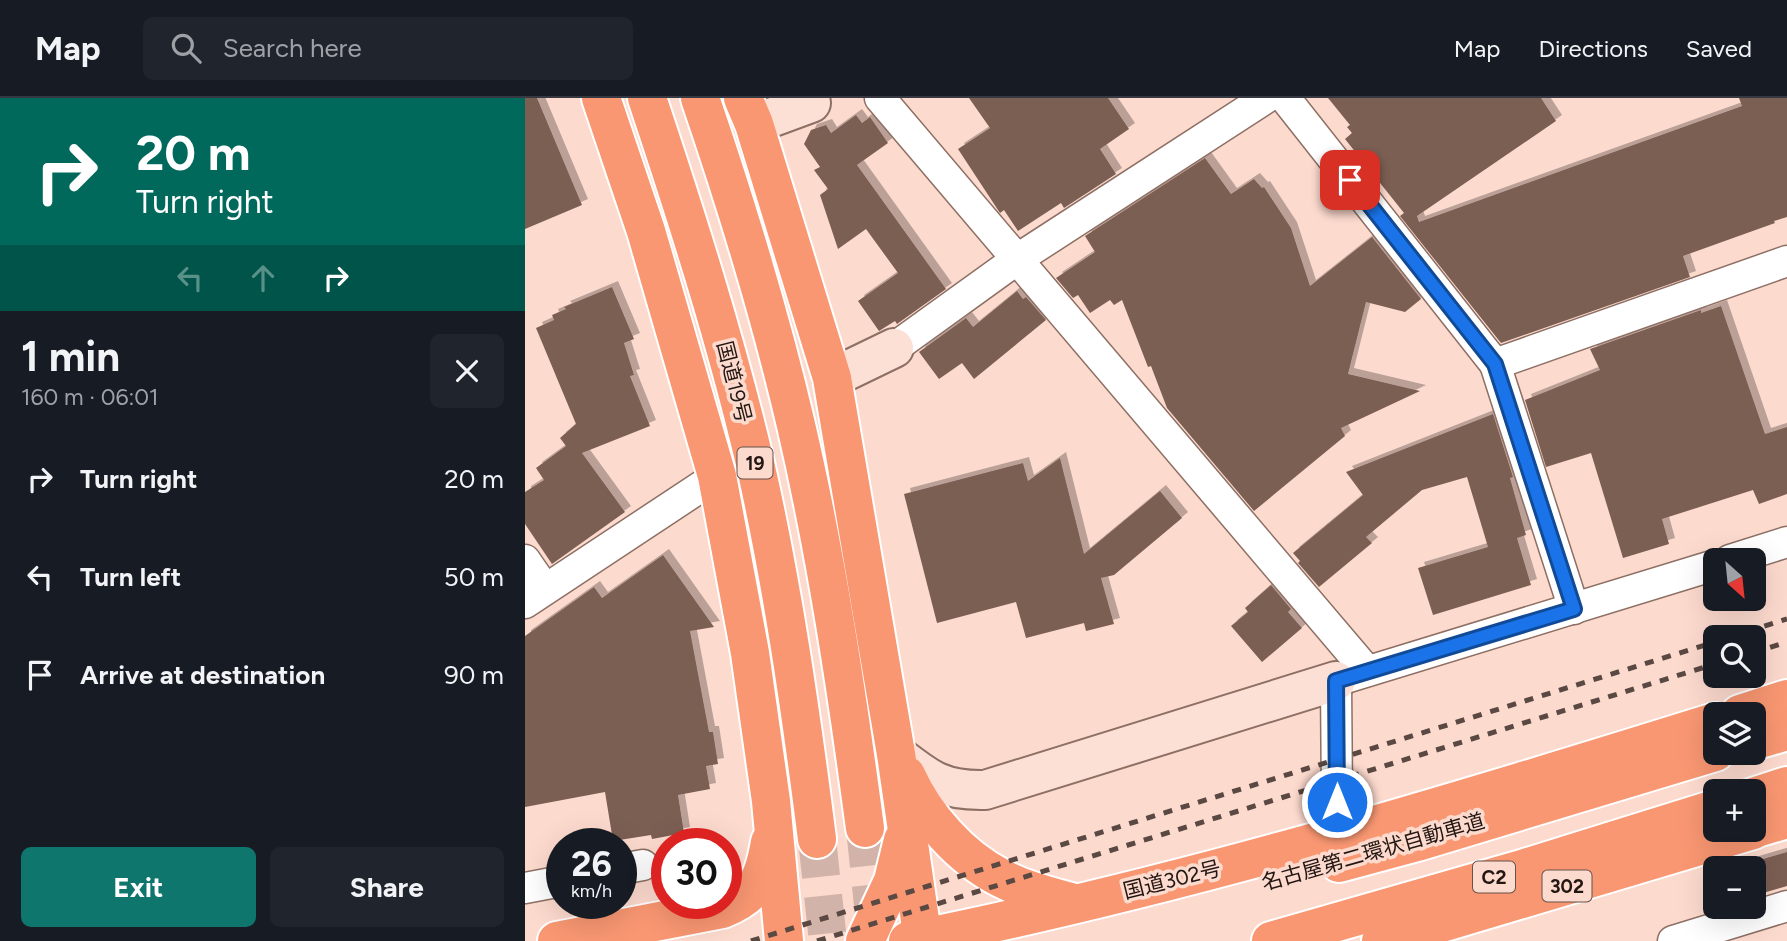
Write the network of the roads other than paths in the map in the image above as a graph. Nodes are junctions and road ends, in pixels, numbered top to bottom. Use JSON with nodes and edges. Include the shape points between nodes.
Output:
{"nodes":[{"id":1,"x":601,"y":98,"type":"edge"},
{"id":2,"x":647,"y":98,"type":"edge"},
{"id":3,"x":700,"y":98,"type":"edge"},
{"id":4,"x":880,"y":98,"type":"edge"},
{"id":5,"x":1266,"y":98,"type":"edge"},
{"id":6,"x":1285,"y":98,"type":"edge"},
{"id":7,"x":818,"y":101,"type":"edge"},
{"id":8,"x":748,"y":111,"type":"edge"},
{"id":9,"x":1016,"y":260,"type":"junction"},
{"id":10,"x":1787,"y":261,"type":"edge"},
{"id":11,"x":894,"y":348,"type":"joint"},
{"id":12,"x":1495,"y":364,"type":"junction"},
{"id":13,"x":832,"y":378,"type":"junction"},
{"id":14,"x":717,"y":476,"type":"junction"},
{"id":15,"x":1787,"y":542,"type":"edge"},
{"id":16,"x":1766,"y":549,"type":"edge"},
{"id":17,"x":525,"y":560,"type":"edge"},
{"id":18,"x":1703,"y":569,"type":"edge"},
{"id":19,"x":535,"y":596,"type":"edge"},
{"id":20,"x":1574,"y":609,"type":"junction"},
{"id":21,"x":1351,"y":676,"type":"junction"},
{"id":22,"x":1787,"y":699,"type":"edge"},
{"id":23,"x":1766,"y":706,"type":"edge"},
{"id":24,"x":1703,"y":726,"type":"edge"},
{"id":25,"x":1787,"y":731,"type":"edge"},
{"id":26,"x":1766,"y":737,"type":"edge"},
{"id":27,"x":896,"y":754,"type":"junction"},
{"id":28,"x":1703,"y":756,"type":"edge"},
{"id":29,"x":1787,"y":786,"type":"edge"},
{"id":30,"x":1766,"y":793,"type":"edge"},
{"id":31,"x":1703,"y":813,"type":"edge"},
{"id":32,"x":1787,"y":819,"type":"edge"},
{"id":33,"x":906,"y":821,"type":"junction"},
{"id":34,"x":773,"y":825,"type":"junction"},
{"id":35,"x":1766,"y":826,"type":"edge"},
{"id":36,"x":865,"y":828,"type":"tunnel mouth"},
{"id":37,"x":817,"y":839,"type":"tunnel mouth"},
{"id":38,"x":1320,"y":841,"type":"junction"},
{"id":39,"x":1713,"y":842,"type":"edge"},
{"id":40,"x":546,"y":884,"type":"edge"},
{"id":41,"x":525,"y":888,"type":"edge"},
{"id":42,"x":1077,"y":904,"type":"junction"},
{"id":43,"x":1787,"y":906,"type":"edge"},
{"id":44,"x":918,"y":940,"type":"edge"},
{"id":45,"x":557,"y":941,"type":"edge"},
{"id":46,"x":784,"y":941,"type":"edge"},
{"id":47,"x":865,"y":941,"type":"edge"},
{"id":48,"x":1028,"y":941,"type":"edge"},
{"id":49,"x":1271,"y":941,"type":"edge"},
{"id":50,"x":1381,"y":941,"type":"edge"},
{"id":51,"x":1673,"y":941,"type":"edge"}],
"edges":[{"from":1,"to":14,"type":"highway","via":[[646,232]]},
{"from":2,"to":37,"type":"highway","name":"国道19号","number":"19","via":[[718,323],[755,464],[800,707]]},
{"from":3,"to":36,"type":"highway","number":"19","via":[[734,197],[796,426],[822,549]]},
{"from":4,"to":9,"type":"street"},
{"from":5,"to":9,"type":"street"},
{"from":6,"to":12,"type":"street"},
{"from":7,"to":8,"type":"street"},
{"from":8,"to":13,"type":"highway"},
{"from":9,"to":11,"type":"street"},
{"from":9,"to":21,"type":"street"},
{"from":10,"to":12,"type":"street"},
{"from":11,"to":13,"type":"street"},
{"from":12,"to":20,"type":"street"},
{"from":13,"to":27,"type":"highway"},
{"from":14,"to":19,"type":"street"},
{"from":14,"to":34,"type":"highway","via":[[750,653]]},
{"from":15,"to":16,"type":"street"},
{"from":17,"to":19,"type":"street"},
{"from":18,"to":20,"type":"street"},
{"from":20,"to":21,"type":"street"},
{"from":21,"to":27,"type":"street","via":[[985,790],[964,791],[937,783]]},
{"from":21,"to":38,"type":"street","via":[[1334,826]]},
{"from":22,"to":23,"type":"highway"},
{"from":24,"to":38,"type":"highway","name":"国道302号"},
{"from":25,"to":26,"type":"highway"},
{"from":27,"to":33,"type":"highway"},
{"from":27,"to":42,"type":"highway","via":[[933,819],[974,860],[1000,878]]},
{"from":28,"to":48,"type":"highway","name":"名古屋第二環状自動車道","via":[[1417,842]]},
{"from":29,"to":30,"type":"highway"},
{"from":31,"to":49,"type":"highway","number":"C2"},
{"from":32,"to":35,"type":"highway","number":"302"},
{"from":33,"to":44,"type":"highway"},
{"from":33,"to":47,"type":"highway","via":[[893,881]]},
{"from":34,"to":45,"type":"highway","via":[[767,863],[757,886],[742,901],[722,909]]},
{"from":34,"to":46,"type":"highway"},
{"from":38,"to":42,"type":"highway","name":"国道302号"},
{"from":39,"to":50,"type":"highway","number":"302"},
{"from":40,"to":41,"type":"street"},
{"from":42,"to":44,"type":"highway","name":"国道302号"},
{"from":43,"to":51,"type":"street"}]}
